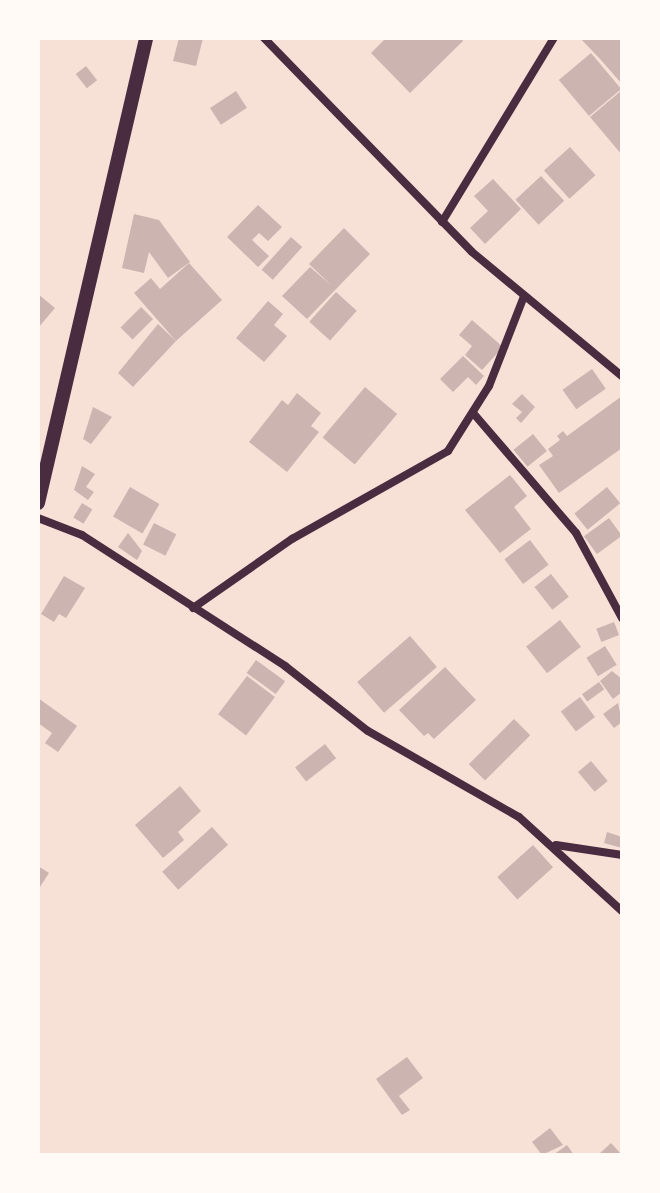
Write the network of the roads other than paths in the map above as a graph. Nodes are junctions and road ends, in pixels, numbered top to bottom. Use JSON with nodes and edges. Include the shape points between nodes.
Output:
{"nodes":[{"id":1,"x":146,"y":38,"type":"edge"},
{"id":2,"x":264,"y":38,"type":"edge"},
{"id":3,"x":554,"y":38,"type":"edge"},
{"id":4,"x":442,"y":222,"type":"junction"},
{"id":5,"x":524,"y":296,"type":"junction"},
{"id":6,"x":622,"y":376,"type":"edge"},
{"id":7,"x":474,"y":414,"type":"junction"},
{"id":8,"x":38,"y":503,"type":"edge"},
{"id":9,"x":38,"y":518,"type":"edge"},
{"id":10,"x":193,"y":608,"type":"junction"},
{"id":11,"x":622,"y":618,"type":"edge"},
{"id":12,"x":553,"y":845,"type":"junction"},
{"id":13,"x":622,"y":855,"type":"edge"},
{"id":14,"x":622,"y":911,"type":"edge"}],
"edges":[{"from":1,"to":8,"type":"street"},
{"from":2,"to":4,"type":"street"},
{"from":3,"to":4,"type":"street"},
{"from":4,"to":5,"type":"street"},
{"from":5,"to":6,"type":"street"},
{"from":5,"to":7,"type":"street"},
{"from":7,"to":10,"type":"street","via":[[448,451],[292,539]]},
{"from":7,"to":11,"type":"street","via":[[576,533]]},
{"from":9,"to":10,"type":"street","via":[[82,535]]},
{"from":10,"to":12,"type":"street","via":[[285,666],[368,731],[519,817]]},
{"from":12,"to":13,"type":"street"},
{"from":12,"to":14,"type":"street"}]}
